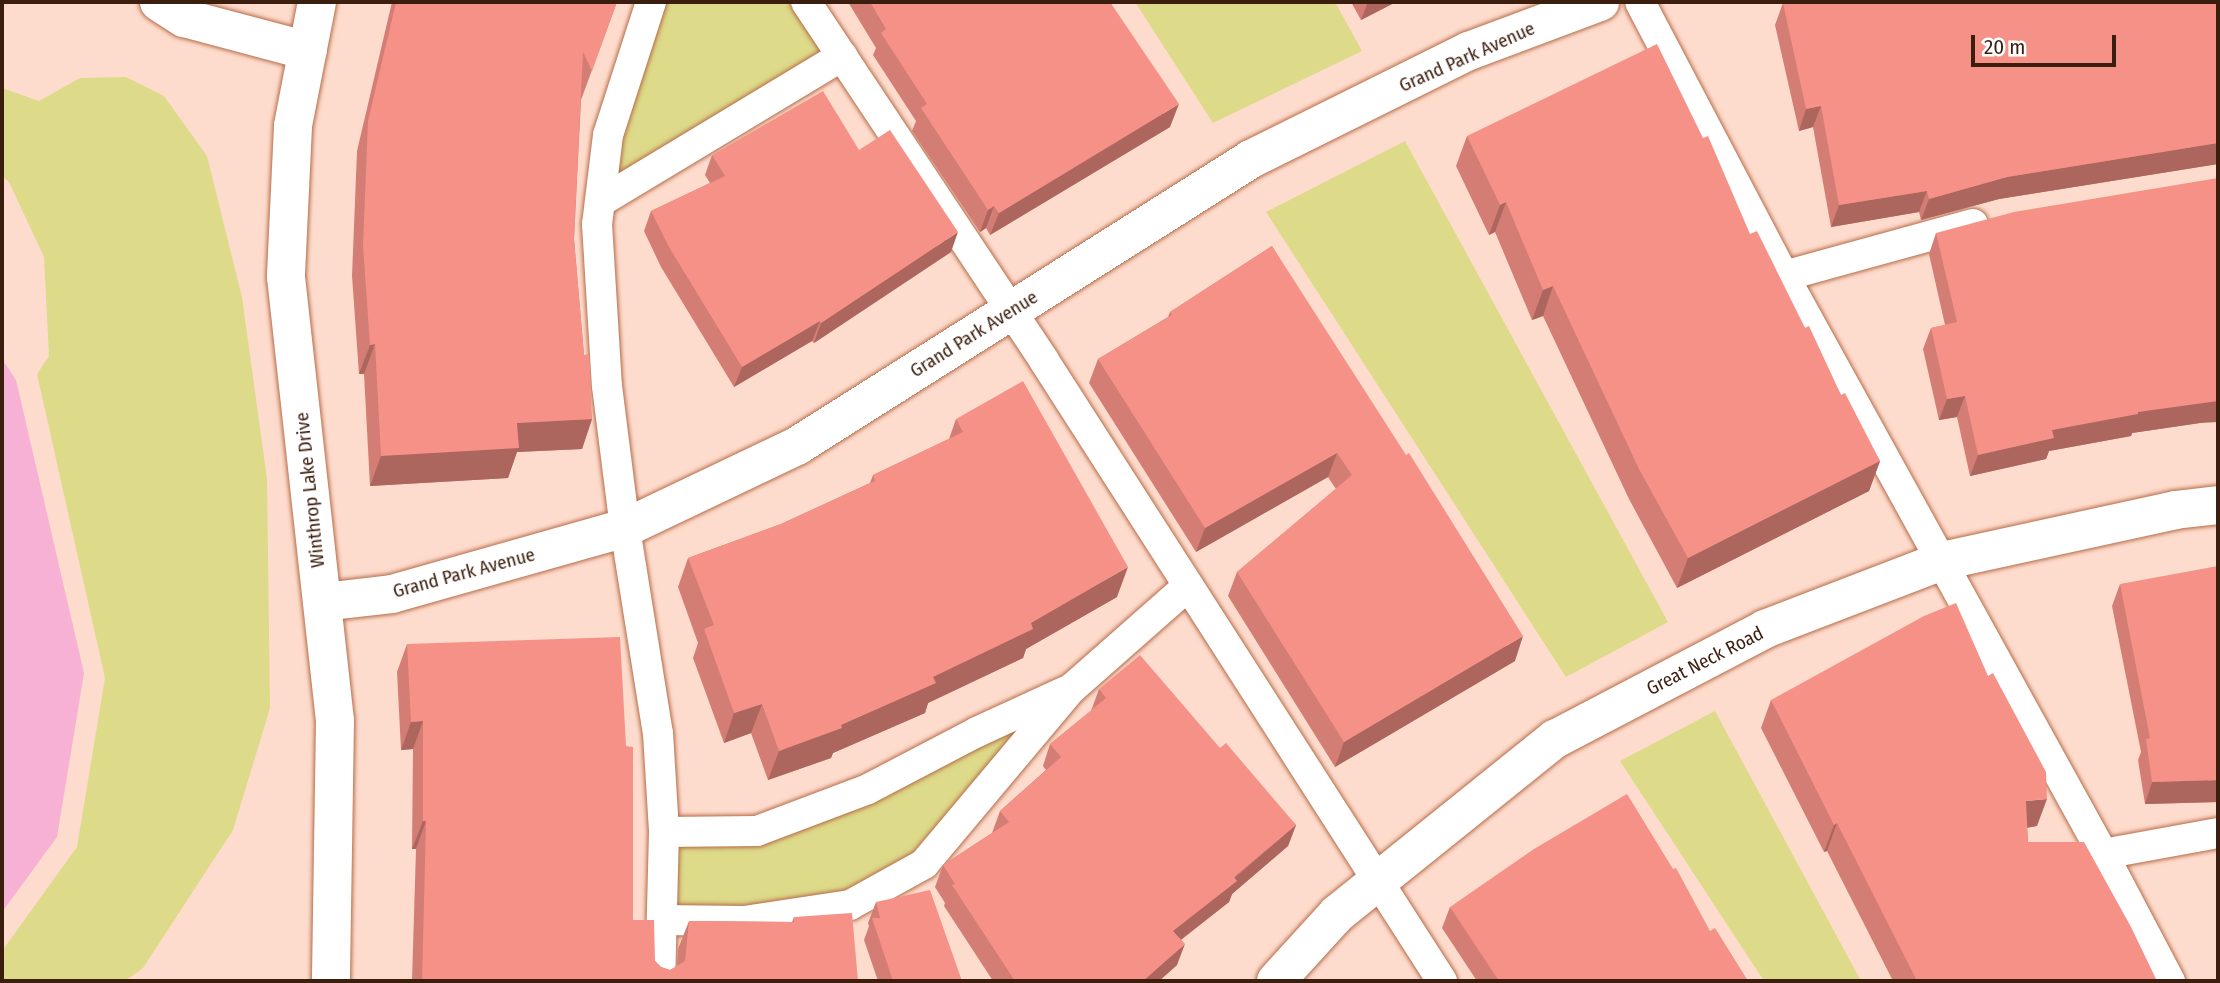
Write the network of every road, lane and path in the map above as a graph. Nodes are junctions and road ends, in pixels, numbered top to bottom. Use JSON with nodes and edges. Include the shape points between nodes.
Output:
{"nodes":[{"id":1,"x":159,"y":2,"type":"edge"},
{"id":2,"x":317,"y":2,"type":"edge"},
{"id":3,"x":650,"y":2,"type":"edge"},
{"id":4,"x":806,"y":2,"type":"edge"},
{"id":5,"x":1600,"y":2,"type":"edge"},
{"id":6,"x":1640,"y":2,"type":"edge"},
{"id":7,"x":308,"y":51,"type":"junction"},
{"id":8,"x":842,"y":56,"type":"junction"},
{"id":9,"x":600,"y":202,"type":"junction"},
{"id":10,"x":2001,"y":216,"type":"edge"},
{"id":11,"x":1784,"y":276,"type":"junction"},
{"id":12,"x":1011,"y":311,"type":"junction"},
{"id":13,"x":2218,"y":505,"type":"edge"},
{"id":14,"x":625,"y":528,"type":"junction"},
{"id":15,"x":1942,"y":561,"type":"junction"},
{"id":16,"x":1188,"y":586,"type":"junction"},
{"id":17,"x":323,"y":602,"type":"junction"},
{"id":18,"x":1071,"y":689,"type":"junction"},
{"id":19,"x":664,"y":832,"type":"junction"},
{"id":20,"x":2218,"y":833,"type":"edge"},
{"id":21,"x":2103,"y":854,"type":"junction"},
{"id":22,"x":1379,"y":881,"type":"junction"},
{"id":23,"x":662,"y":920,"type":"junction"},
{"id":24,"x":331,"y":981,"type":"edge"},
{"id":25,"x":660,"y":981,"type":"edge"},
{"id":26,"x":1276,"y":981,"type":"edge"},
{"id":27,"x":1442,"y":981,"type":"edge"},
{"id":28,"x":2169,"y":981,"type":"edge"}],
"edges":[{"from":1,"to":7,"type":"street","via":[[184,18]]},
{"from":2,"to":7,"type":"street","name":"Winthrop Lake Drive"},
{"from":3,"to":9,"type":"lane","via":[[608,135]]},
{"from":4,"to":8,"type":"lane"},
{"from":5,"to":12,"type":"street","name":"Grand Park Avenue","via":[[1469,51],[1251,159]]},
{"from":6,"to":11,"type":"lane"},
{"from":7,"to":17,"type":"street","name":"Winthrop Lake Drive","via":[[293,126],[286,277]]},
{"from":8,"to":9,"type":"lane"},
{"from":8,"to":12,"type":"lane"},
{"from":9,"to":14,"type":"lane","via":[[597,224],[607,386]]},
{"from":10,"to":11,"type":"lane"},
{"from":11,"to":15,"type":"lane"},
{"from":12,"to":14,"type":"street","name":"Grand Park Avenue","via":[[797,446]]},
{"from":12,"to":16,"type":"lane"},
{"from":13,"to":15,"type":"street","name":"Great Neck Road","via":[[2175,510]]},
{"from":14,"to":17,"type":"street","name":"Grand Park Avenue","via":[[392,594]]},
{"from":14,"to":19,"type":"lane","via":[[658,733]]},
{"from":15,"to":21,"type":"lane"},
{"from":15,"to":22,"type":"street","name":"Great Neck Road","via":[[1765,629],[1555,739]]},
{"from":16,"to":18,"type":"lane"},
{"from":16,"to":22,"type":"lane"},
{"from":17,"to":24,"type":"street","name":"Winthrop Lake Drive","via":[[335,721]]},
{"from":18,"to":19,"type":"lane","via":[[868,789],[757,831]]},
{"from":18,"to":23,"type":"lane","via":[[924,864],[850,905],[744,921]]},
{"from":19,"to":23,"type":"lane"},
{"from":20,"to":21,"type":"lane"},
{"from":21,"to":28,"type":"lane"},
{"from":22,"to":26,"type":"street","name":"Great Neck Road","via":[[1337,914]]},
{"from":22,"to":27,"type":"lane"},
{"from":23,"to":25,"type":"lane"}]}
